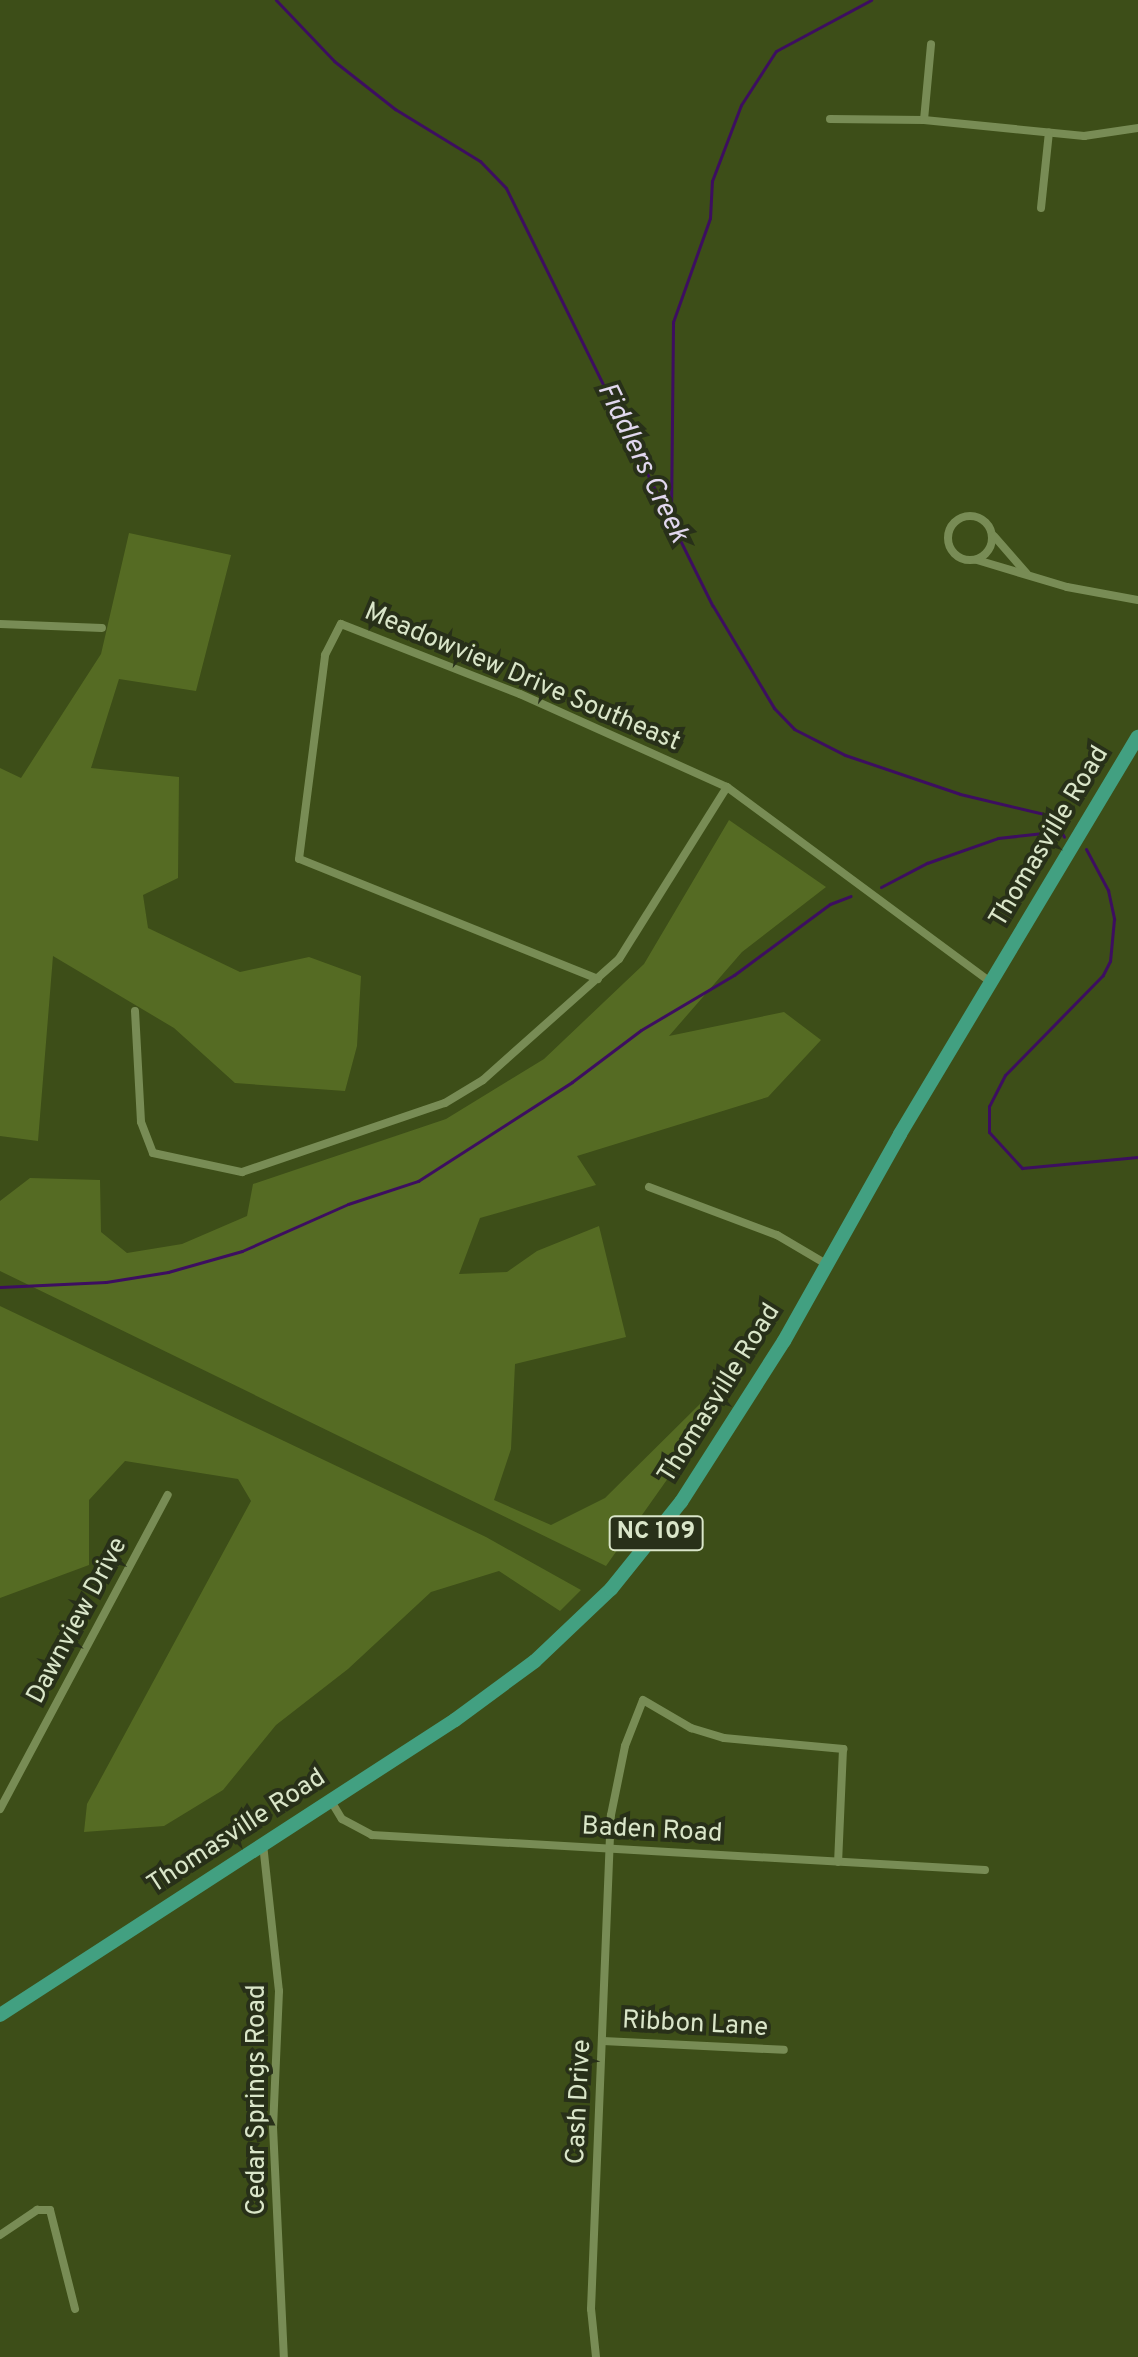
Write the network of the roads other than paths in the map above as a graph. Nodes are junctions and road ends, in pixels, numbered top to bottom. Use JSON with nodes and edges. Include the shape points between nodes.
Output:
{"nodes":[{"id":1,"x":931,"y":44,"type":"dead end"},
{"id":2,"x":830,"y":119,"type":"dead end"},
{"id":3,"x":924,"y":120,"type":"junction"},
{"id":4,"x":1138,"y":128,"type":"edge"},
{"id":5,"x":1049,"y":132,"type":"junction"},
{"id":6,"x":1041,"y":208,"type":"dead end"},
{"id":7,"x":992,"y":532,"type":"junction"},
{"id":8,"x":977,"y":560,"type":"junction"},
{"id":9,"x":1028,"y":574,"type":"junction"},
{"id":10,"x":1138,"y":600,"type":"edge"},
{"id":11,"x":0,"y":624,"type":"edge"},
{"id":12,"x":102,"y":628,"type":"dead end"},
{"id":13,"x":1138,"y":737,"type":"edge"},
{"id":14,"x":727,"y":787,"type":"junction"},
{"id":15,"x":598,"y":979,"type":"junction"},
{"id":16,"x":991,"y":982,"type":"junction"},
{"id":17,"x":135,"y":1011,"type":"dead end"},
{"id":18,"x":649,"y":1187,"type":"dead end"},
{"id":19,"x":828,"y":1265,"type":"junction"},
{"id":20,"x":168,"y":1495,"type":"dead end"},
{"id":21,"x":331,"y":1801,"type":"junction"},
{"id":22,"x":0,"y":1809,"type":"edge"},
{"id":23,"x":263,"y":1844,"type":"junction"},
{"id":24,"x":611,"y":1848,"type":"junction"},
{"id":25,"x":838,"y":1862,"type":"junction"},
{"id":26,"x":985,"y":1870,"type":"dead end"},
{"id":27,"x":0,"y":2015,"type":"edge"},
{"id":28,"x":603,"y":2041,"type":"junction"},
{"id":29,"x":784,"y":2050,"type":"dead end"},
{"id":30,"x":0,"y":2235,"type":"edge"},
{"id":31,"x":75,"y":2309,"type":"dead end"},
{"id":32,"x":284,"y":2357,"type":"edge"},
{"id":33,"x":596,"y":2357,"type":"edge"}],
"edges":[{"from":1,"to":3,"type":"street"},
{"from":2,"to":3,"type":"street"},
{"from":3,"to":5,"type":"street"},
{"from":4,"to":5,"type":"street","via":[[1101,135]]},
{"from":5,"to":6,"type":"street"},
{"from":7,"to":8,"type":"street","via":[[989,552]]},
{"from":7,"to":8,"type":"street","via":[[979,517],[952,525],[953,554]]},
{"from":7,"to":9,"type":"street"},
{"from":8,"to":9,"type":"street"},
{"from":9,"to":10,"type":"street"},
{"from":11,"to":12,"type":"street"},
{"from":13,"to":16,"type":"main road","name":"Thomasville Road","number":"NC 109"},
{"from":14,"to":15,"type":"street","via":[[638,934]]},
{"from":14,"to":15,"type":"street","name":"Meadowview Drive Southeast","via":[[520,694],[341,624],[325,655],[299,859]]},
{"from":14,"to":16,"type":"street","name":"Meadowview Drive Southeast"},
{"from":15,"to":17,"type":"street","via":[[483,1080],[445,1103],[242,1172],[153,1153],[141,1122]]},
{"from":16,"to":19,"type":"main road","name":"Thomasville Road","number":"NC 109"},
{"from":18,"to":19,"type":"street","via":[[777,1235]]},
{"from":19,"to":21,"type":"main road","name":"Thomasville Road","number":"NC 109","via":[[681,1502],[611,1589],[535,1661]]},
{"from":20,"to":22,"type":"street","name":"Dawnview Drive"},
{"from":21,"to":23,"type":"main road","name":"Thomasville Road","number":"NC 109"},
{"from":21,"to":24,"type":"street","name":"Baden Road","via":[[342,1819],[372,1835]]},
{"from":23,"to":27,"type":"main road","name":"Thomasville Road","number":"NC 109"},
{"from":23,"to":32,"type":"street","name":"Cedar Springs Road","via":[[279,1991],[273,2127]]},
{"from":24,"to":25,"type":"street","name":"Baden Road"},
{"from":24,"to":25,"type":"street","name":"Cash Drive","via":[[616,1778],[643,1700],[691,1728],[724,1738],[843,1749]]},
{"from":24,"to":28,"type":"street","name":"Cash Drive"},
{"from":25,"to":26,"type":"street","name":"Baden Road"},
{"from":28,"to":29,"type":"street","name":"Ribbon Lane"},
{"from":28,"to":33,"type":"street","name":"Cash Drive","via":[[591,2309]]},
{"from":30,"to":31,"type":"street","via":[[37,2210],[50,2210]]}]}
